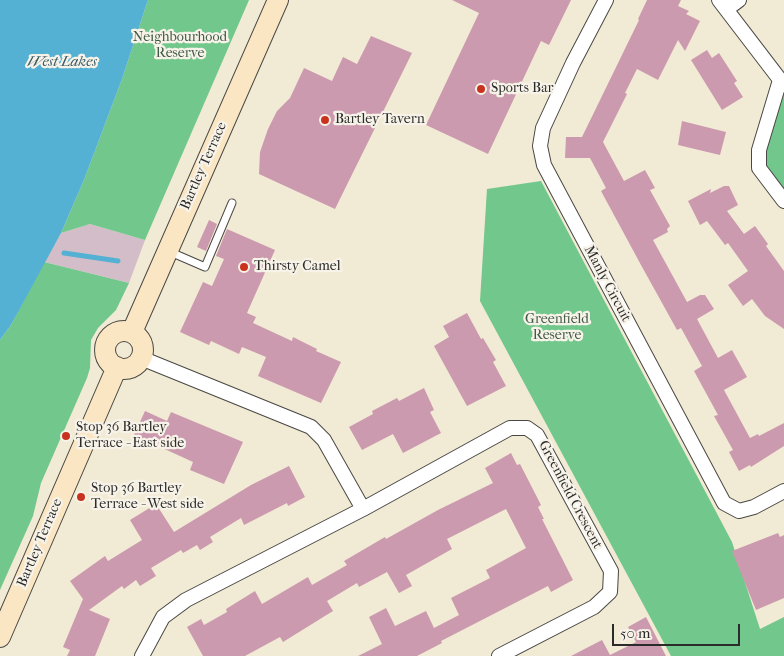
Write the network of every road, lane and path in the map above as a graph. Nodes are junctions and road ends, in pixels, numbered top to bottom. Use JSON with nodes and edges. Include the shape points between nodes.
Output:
{"nodes":[{"id":1,"x":278,"y":0,"type":"edge"},
{"id":2,"x":606,"y":0,"type":"edge"},
{"id":3,"x":739,"y":0,"type":"edge"},
{"id":4,"x":723,"y":4,"type":"edge"},
{"id":5,"x":782,"y":82,"type":"edge"},
{"id":6,"x":784,"y":200,"type":"edge"},
{"id":7,"x":232,"y":203,"type":"dead end"},
{"id":8,"x":167,"y":251,"type":"junction"},
{"id":9,"x":132,"y":332,"type":"junction"},
{"id":10,"x":141,"y":358,"type":"junction"},
{"id":11,"x":116,"y":367,"type":"junction"},
{"id":12,"x":784,"y":491,"type":"edge"},
{"id":13,"x":363,"y":508,"type":"junction"},
{"id":14,"x":0,"y":636,"type":"edge"},
{"id":15,"x":142,"y":656,"type":"edge"},
{"id":16,"x":499,"y":656,"type":"edge"}],
"edges":[{"from":1,"to":8,"type":"street","name":"Bartley Terrace"},
{"from":2,"to":12,"type":"street","name":"Manly Circuit","via":[[543,128],[540,146],[544,165],[724,503],[739,511]]},
{"from":3,"to":4,"type":"street"},
{"from":4,"to":5,"type":"street"},
{"from":5,"to":6,"type":"street","via":[[760,150],[759,168]]},
{"from":7,"to":8,"type":"lane","via":[[205,267]]},
{"from":8,"to":9,"type":"street","name":"Bartley Terrace"},
{"from":9,"to":10,"type":"street","via":[[143,346]]},
{"from":9,"to":11,"type":"street","via":[[119,331],[106,344],[106,356]]},
{"from":10,"to":11,"type":"street","via":[[132,367]]},
{"from":10,"to":13,"type":"street","via":[[311,427],[324,440]]},
{"from":11,"to":14,"type":"street","name":"Bartley Terrace"},
{"from":13,"to":15,"type":"street","name":"Greenfield Crescent","via":[[186,600],[163,617]]},
{"from":13,"to":16,"type":"street","name":"Greenfield Crescent","via":[[510,428],[527,428],[537,435],[611,571],[610,592],[594,607]]}]}
